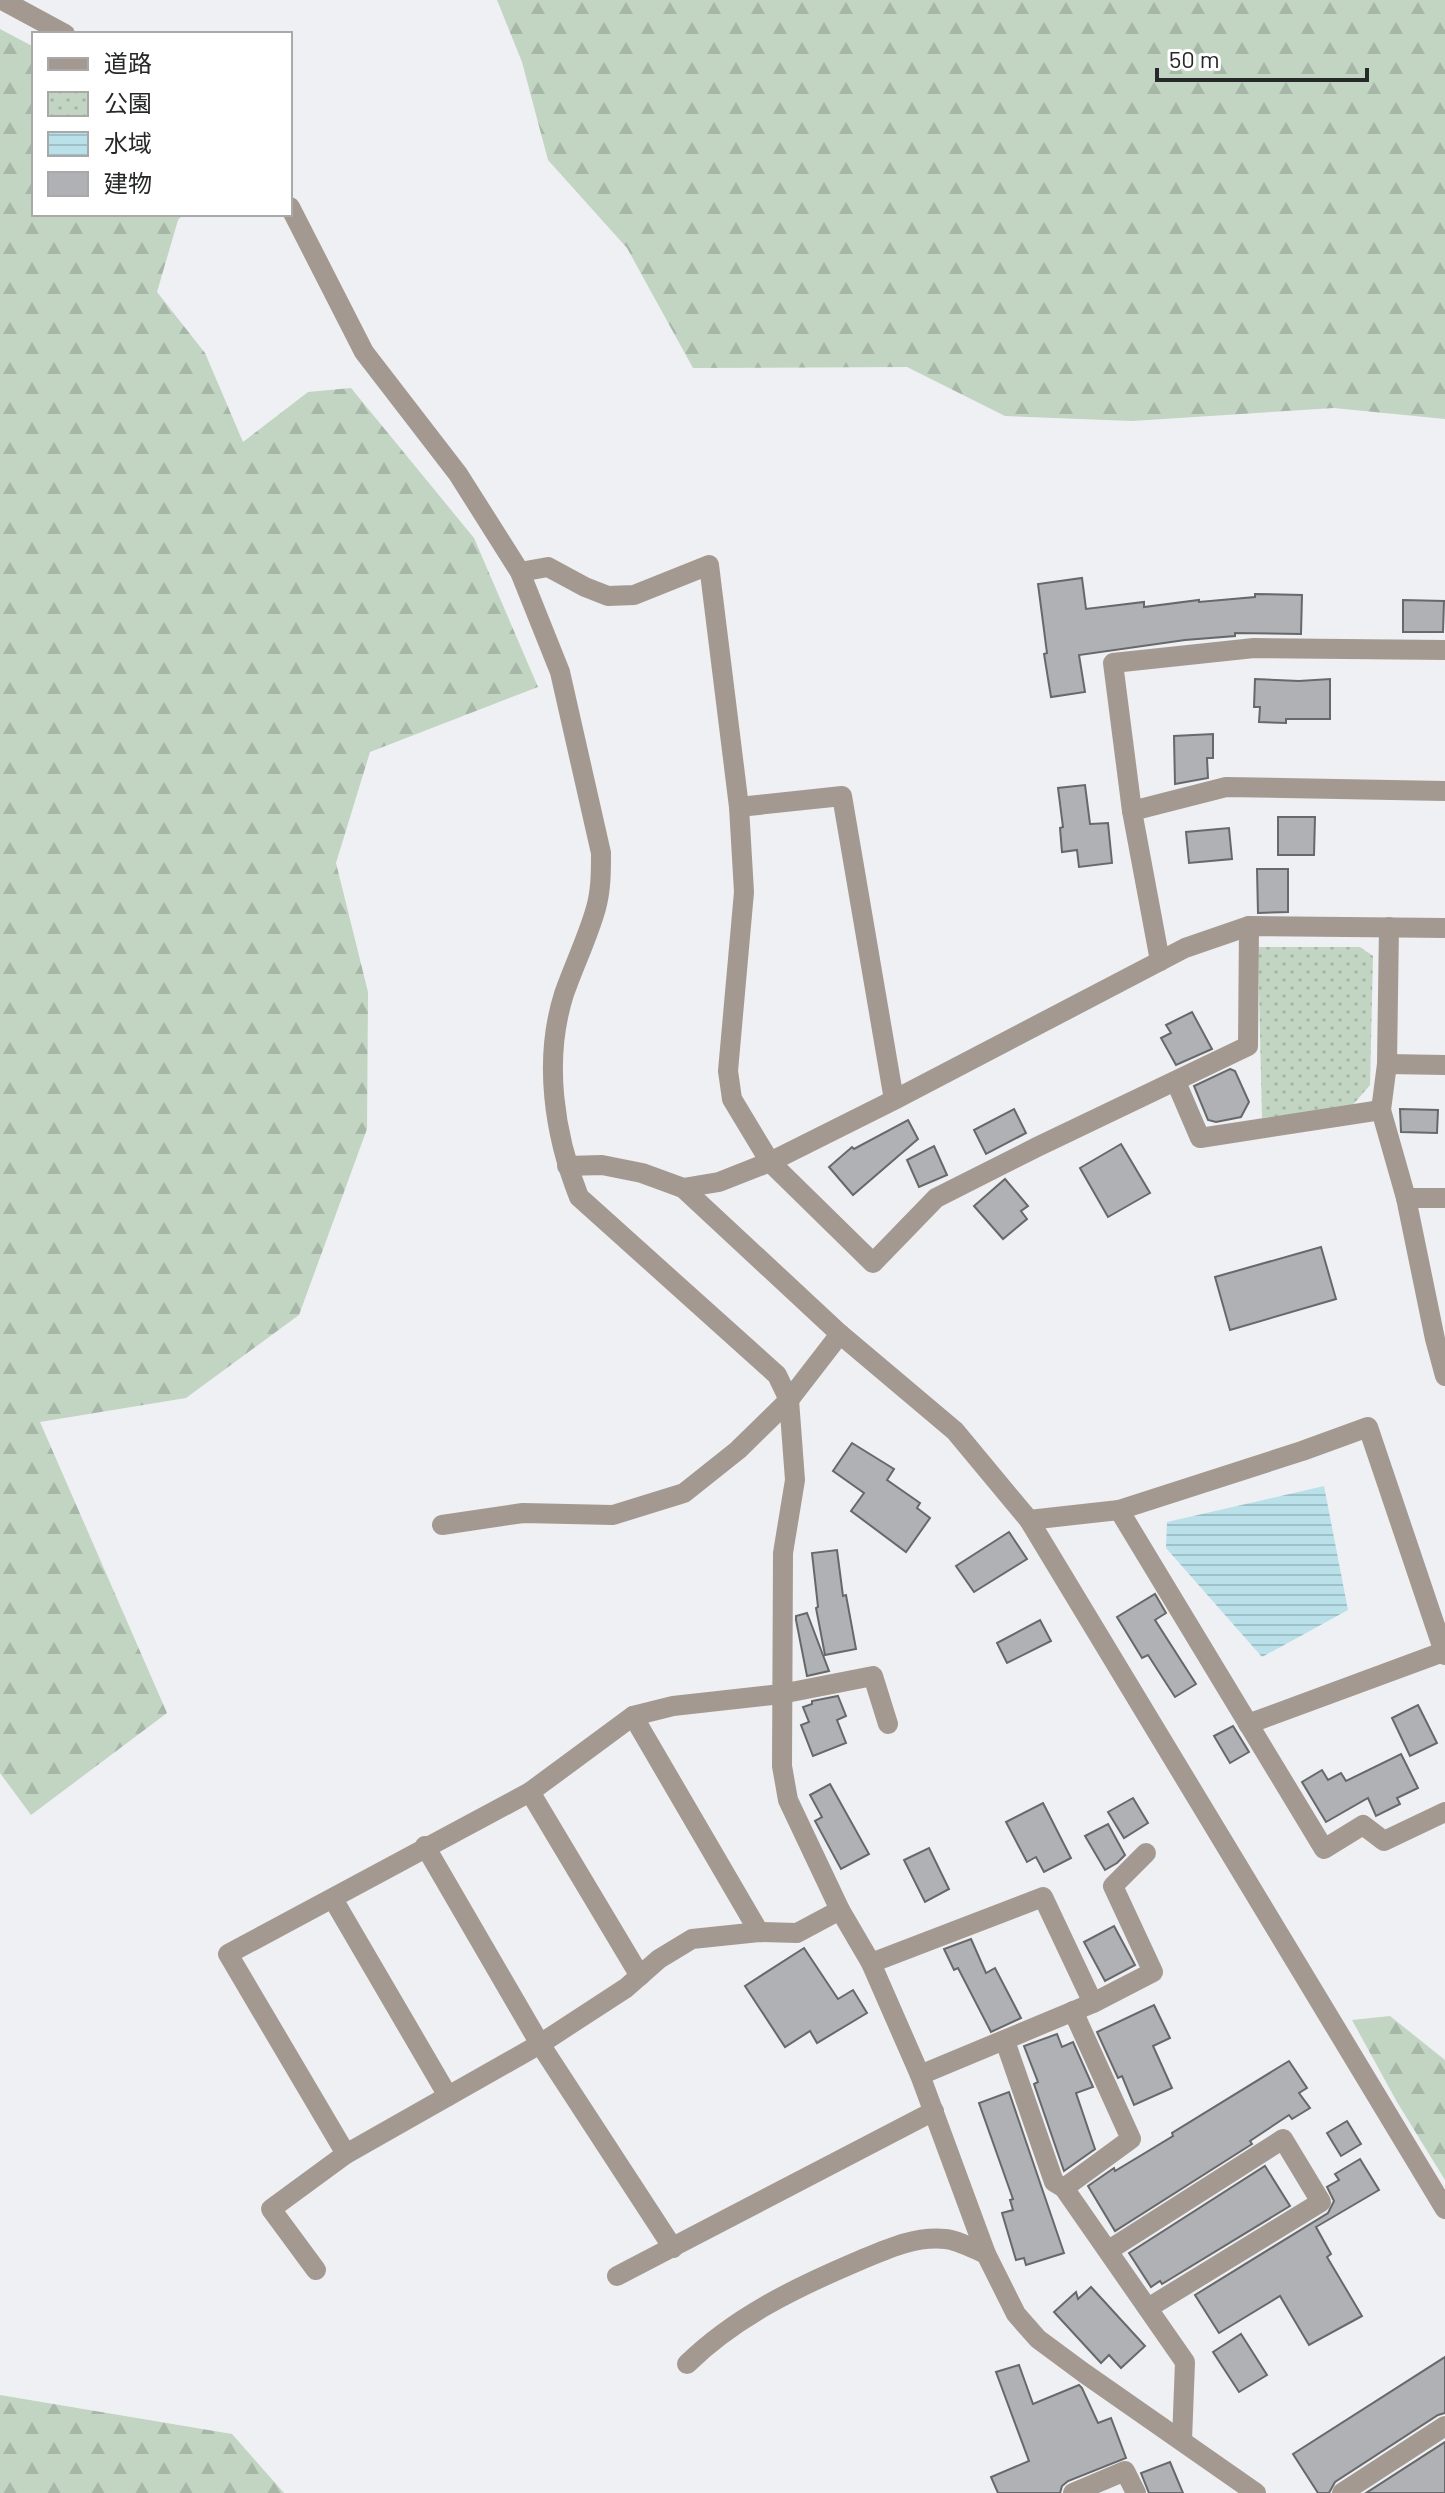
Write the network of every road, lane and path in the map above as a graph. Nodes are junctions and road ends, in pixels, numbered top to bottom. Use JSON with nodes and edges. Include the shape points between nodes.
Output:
{"nodes":[{"id":1,"x":2,"y":0,"type":"edge"},
{"id":2,"x":61,"y":32,"type":"edge"},
{"id":3,"x":292,"y":211,"type":"edge"},
{"id":4,"x":520,"y":572,"type":"junction"},
{"id":5,"x":1445,"y":650,"type":"edge"},
{"id":6,"x":1445,"y":791,"type":"edge"},
{"id":7,"x":739,"y":807,"type":"junction"},
{"id":8,"x":1132,"y":811,"type":"junction"},
{"id":9,"x":1249,"y":926,"type":"junction"},
{"id":10,"x":1389,"y":927,"type":"junction"},
{"id":11,"x":1445,"y":928,"type":"edge"},
{"id":12,"x":1160,"y":961,"type":"junction"},
{"id":13,"x":1387,"y":1064,"type":"junction"},
{"id":14,"x":1445,"y":1065,"type":"edge"},
{"id":15,"x":1176,"y":1082,"type":"junction"},
{"id":16,"x":894,"y":1100,"type":"junction"},
{"id":17,"x":1381,"y":1110,"type":"junction"},
{"id":18,"x":770,"y":1162,"type":"junction"},
{"id":19,"x":567,"y":1166,"type":"junction"},
{"id":20,"x":683,"y":1188,"type":"junction"},
{"id":21,"x":1406,"y":1198,"type":"junction"},
{"id":22,"x":1445,"y":1198,"type":"edge"},
{"id":23,"x":840,"y":1334,"type":"junction"},
{"id":24,"x":1440,"y":1339,"type":"edge"},
{"id":25,"x":1445,"y":1376,"type":"edge"},
{"id":26,"x":789,"y":1400,"type":"junction"},
{"id":27,"x":1119,"y":1510,"type":"junction"},
{"id":28,"x":1029,"y":1520,"type":"junction"},
{"id":29,"x":442,"y":1525,"type":"dead end"},
{"id":30,"x":1444,"y":1654,"type":"edge"},
{"id":31,"x":781,"y":1694,"type":"junction"},
{"id":32,"x":633,"y":1716,"type":"junction"},
{"id":33,"x":888,"y":1724,"type":"dead end"},
{"id":34,"x":1248,"y":1724,"type":"junction"},
{"id":35,"x":530,"y":1792,"type":"junction"},
{"id":36,"x":1445,"y":1812,"type":"edge"},
{"id":37,"x":425,"y":1846,"type":"junction"},
{"id":38,"x":1146,"y":1853,"type":"dead end"},
{"id":39,"x":333,"y":1899,"type":"junction"},
{"id":40,"x":840,"y":1910,"type":"junction"},
{"id":41,"x":759,"y":1932,"type":"junction"},
{"id":42,"x":871,"y":1963,"type":"junction"},
{"id":43,"x":640,"y":1976,"type":"junction"},
{"id":44,"x":1093,"y":2003,"type":"junction"},
{"id":45,"x":1073,"y":2011,"type":"junction"},
{"id":46,"x":1005,"y":2041,"type":"junction"},
{"id":47,"x":540,"y":2044,"type":"junction"},
{"id":48,"x":920,"y":2075,"type":"junction"},
{"id":49,"x":448,"y":2096,"type":"junction"},
{"id":50,"x":934,"y":2111,"type":"junction"},
{"id":51,"x":346,"y":2154,"type":"junction"},
{"id":52,"x":1064,"y":2188,"type":"junction"},
{"id":53,"x":1445,"y":2209,"type":"edge"},
{"id":54,"x":673,"y":2248,"type":"junction"},
{"id":55,"x":1109,"y":2250,"type":"junction"},
{"id":56,"x":986,"y":2254,"type":"junction"},
{"id":57,"x":316,"y":2270,"type":"dead end"},
{"id":58,"x":617,"y":2276,"type":"dead end"},
{"id":59,"x":1148,"y":2308,"type":"junction"},
{"id":60,"x":687,"y":2364,"type":"dead end"},
{"id":61,"x":1445,"y":2426,"type":"edge"},
{"id":62,"x":1182,"y":2440,"type":"junction"},
{"id":63,"x":1073,"y":2493,"type":"edge"},
{"id":64,"x":1136,"y":2493,"type":"edge"},
{"id":65,"x":1256,"y":2493,"type":"edge"},
{"id":66,"x":1342,"y":2493,"type":"edge"}],
"edges":[{"from":1,"to":2,"type":"street"},
{"from":3,"to":4,"type":"street","via":[[364,352],[458,474]]},
{"from":4,"to":7,"type":"street","via":[[548,567],[608,596],[634,595],[709,565]]},
{"from":4,"to":19,"type":"street","via":[[560,672],[601,853],[596,907],[563,997],[552,1051]]},
{"from":5,"to":8,"type":"street","via":[[1254,648],[1113,663]]},
{"from":6,"to":8,"type":"street","via":[[1226,787]]},
{"from":7,"to":16,"type":"street","via":[[842,796]]},
{"from":7,"to":18,"type":"street","via":[[744,892],[728,1071],[732,1099]]},
{"from":8,"to":12,"type":"street"},
{"from":9,"to":10,"type":"street"},
{"from":9,"to":12,"type":"street"},
{"from":9,"to":15,"type":"street","via":[[1248,1046]]},
{"from":10,"to":11,"type":"street"},
{"from":10,"to":13,"type":"street"},
{"from":12,"to":16,"type":"street"},
{"from":13,"to":14,"type":"street"},
{"from":13,"to":17,"type":"street"},
{"from":15,"to":17,"type":"street","via":[[1200,1138]]},
{"from":15,"to":18,"type":"street","via":[[936,1198],[873,1263]]},
{"from":16,"to":18,"type":"street"},
{"from":17,"to":21,"type":"street"},
{"from":18,"to":20,"type":"street","via":[[719,1182]]},
{"from":19,"to":20,"type":"street","via":[[602,1165]]},
{"from":19,"to":26,"type":"street","via":[[579,1197],[777,1375]]},
{"from":20,"to":23,"type":"street"},
{"from":21,"to":22,"type":"street"},
{"from":21,"to":24,"type":"street"},
{"from":23,"to":26,"type":"street"},
{"from":23,"to":28,"type":"street","via":[[955,1431]]},
{"from":24,"to":25,"type":"street"},
{"from":26,"to":29,"type":"street","via":[[684,1493],[613,1515],[523,1513]]},
{"from":26,"to":31,"type":"street","via":[[795,1480],[783,1553]]},
{"from":27,"to":28,"type":"street"},
{"from":27,"to":30,"type":"street","via":[[1368,1427]]},
{"from":27,"to":34,"type":"street"},
{"from":28,"to":53,"type":"street"},
{"from":30,"to":34,"type":"street"},
{"from":31,"to":32,"type":"street","via":[[673,1706]]},
{"from":31,"to":33,"type":"street","via":[[873,1676]]},
{"from":31,"to":40,"type":"street","via":[[788,1800]]},
{"from":32,"to":35,"type":"street"},
{"from":32,"to":41,"type":"street"},
{"from":34,"to":36,"type":"street","via":[[1324,1849],[1363,1825],[1384,1841]]},
{"from":35,"to":37,"type":"street"},
{"from":35,"to":43,"type":"street"},
{"from":37,"to":39,"type":"street"},
{"from":37,"to":47,"type":"street"},
{"from":38,"to":44,"type":"street","via":[[1113,1886],[1153,1972]]},
{"from":39,"to":49,"type":"street"},
{"from":39,"to":51,"type":"street","via":[[228,1954]]},
{"from":40,"to":41,"type":"street","via":[[797,1933]]},
{"from":40,"to":42,"type":"street"},
{"from":41,"to":43,"type":"street","via":[[692,1939]]},
{"from":42,"to":44,"type":"street","via":[[1043,1897]]},
{"from":42,"to":48,"type":"street"},
{"from":43,"to":47,"type":"street"},
{"from":44,"to":45,"type":"street"},
{"from":45,"to":46,"type":"street"},
{"from":45,"to":52,"type":"street","via":[[1131,2139]]},
{"from":46,"to":48,"type":"street"},
{"from":46,"to":52,"type":"street","via":[[1054,2182]]},
{"from":47,"to":49,"type":"street"},
{"from":47,"to":54,"type":"street"},
{"from":48,"to":50,"type":"street"},
{"from":49,"to":51,"type":"street"},
{"from":50,"to":54,"type":"street"},
{"from":50,"to":56,"type":"street"},
{"from":51,"to":57,"type":"street","via":[[271,2209]]},
{"from":52,"to":55,"type":"street"},
{"from":54,"to":58,"type":"street"},
{"from":55,"to":59,"type":"street"},
{"from":55,"to":59,"type":"street","via":[[1283,2139],[1321,2202]]},
{"from":56,"to":60,"type":"street","via":[[947,2239],[905,2242],[758,2309]]},
{"from":56,"to":62,"type":"street","via":[[1016,2314],[1038,2339]]},
{"from":59,"to":62,"type":"street","via":[[1185,2362]]},
{"from":61,"to":66,"type":"street"},
{"from":62,"to":65,"type":"street"},
{"from":63,"to":64,"type":"street","via":[[1125,2471]]}]}
